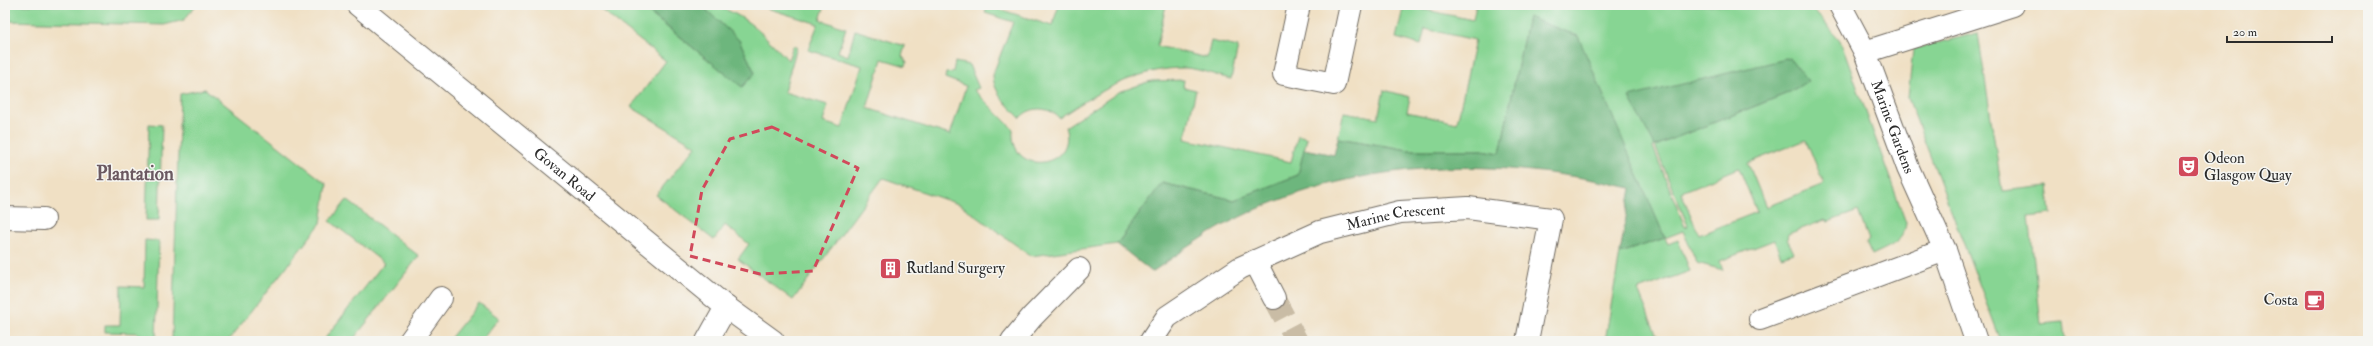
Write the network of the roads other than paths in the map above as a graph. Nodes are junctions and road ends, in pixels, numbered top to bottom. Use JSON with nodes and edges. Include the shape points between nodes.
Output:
{"nodes":[{"id":1,"x":358,"y":5,"type":"edge"},
{"id":2,"x":1299,"y":5,"type":"edge"},
{"id":3,"x":1351,"y":5,"type":"edge"},
{"id":4,"x":1840,"y":5,"type":"edge"},
{"id":5,"x":2013,"y":5,"type":"edge"},
{"id":6,"x":1865,"y":52,"type":"junction"},
{"id":7,"x":5,"y":218,"type":"edge"},
{"id":8,"x":44,"y":219,"type":"dead end"},
{"id":9,"x":1945,"y":250,"type":"junction"},
{"id":10,"x":1255,"y":262,"type":"junction"},
{"id":11,"x":1079,"y":269,"type":"dead end"},
{"id":12,"x":441,"y":298,"type":"dead end"},
{"id":13,"x":1274,"y":298,"type":"tunnel mouth"},
{"id":14,"x":726,"y":307,"type":"junction"},
{"id":15,"x":1760,"y":319,"type":"dead end"},
{"id":16,"x":410,"y":341,"type":"edge"},
{"id":17,"x":707,"y":341,"type":"edge"},
{"id":18,"x":773,"y":341,"type":"edge"},
{"id":19,"x":1012,"y":341,"type":"edge"},
{"id":20,"x":1151,"y":341,"type":"edge"},
{"id":21,"x":1527,"y":341,"type":"edge"},
{"id":22,"x":1976,"y":341,"type":"edge"}],
"edges":[{"from":1,"to":14,"type":"street","name":"Govan Road"},
{"from":2,"to":3,"type":"street","via":[[1284,74],[1334,84]]},
{"from":4,"to":6,"type":"street","name":"Marine Gardens"},
{"from":5,"to":6,"type":"street"},
{"from":6,"to":9,"type":"street","name":"Marine Gardens","via":[[1908,168]]},
{"from":7,"to":8,"type":"street"},
{"from":9,"to":15,"type":"street"},
{"from":9,"to":22,"type":"street","name":"Marine Gardens"},
{"from":10,"to":13,"type":"street"},
{"from":10,"to":20,"type":"street","name":"Marine Crescent","via":[[1240,268],[1167,317]]},
{"from":10,"to":21,"type":"street","name":"Marine Crescent","via":[[1320,232],[1400,212],[1468,208],[1551,219]]},
{"from":11,"to":19,"type":"street"},
{"from":12,"to":16,"type":"street"},
{"from":14,"to":17,"type":"street"},
{"from":14,"to":18,"type":"street","name":"Govan Road"}]}
